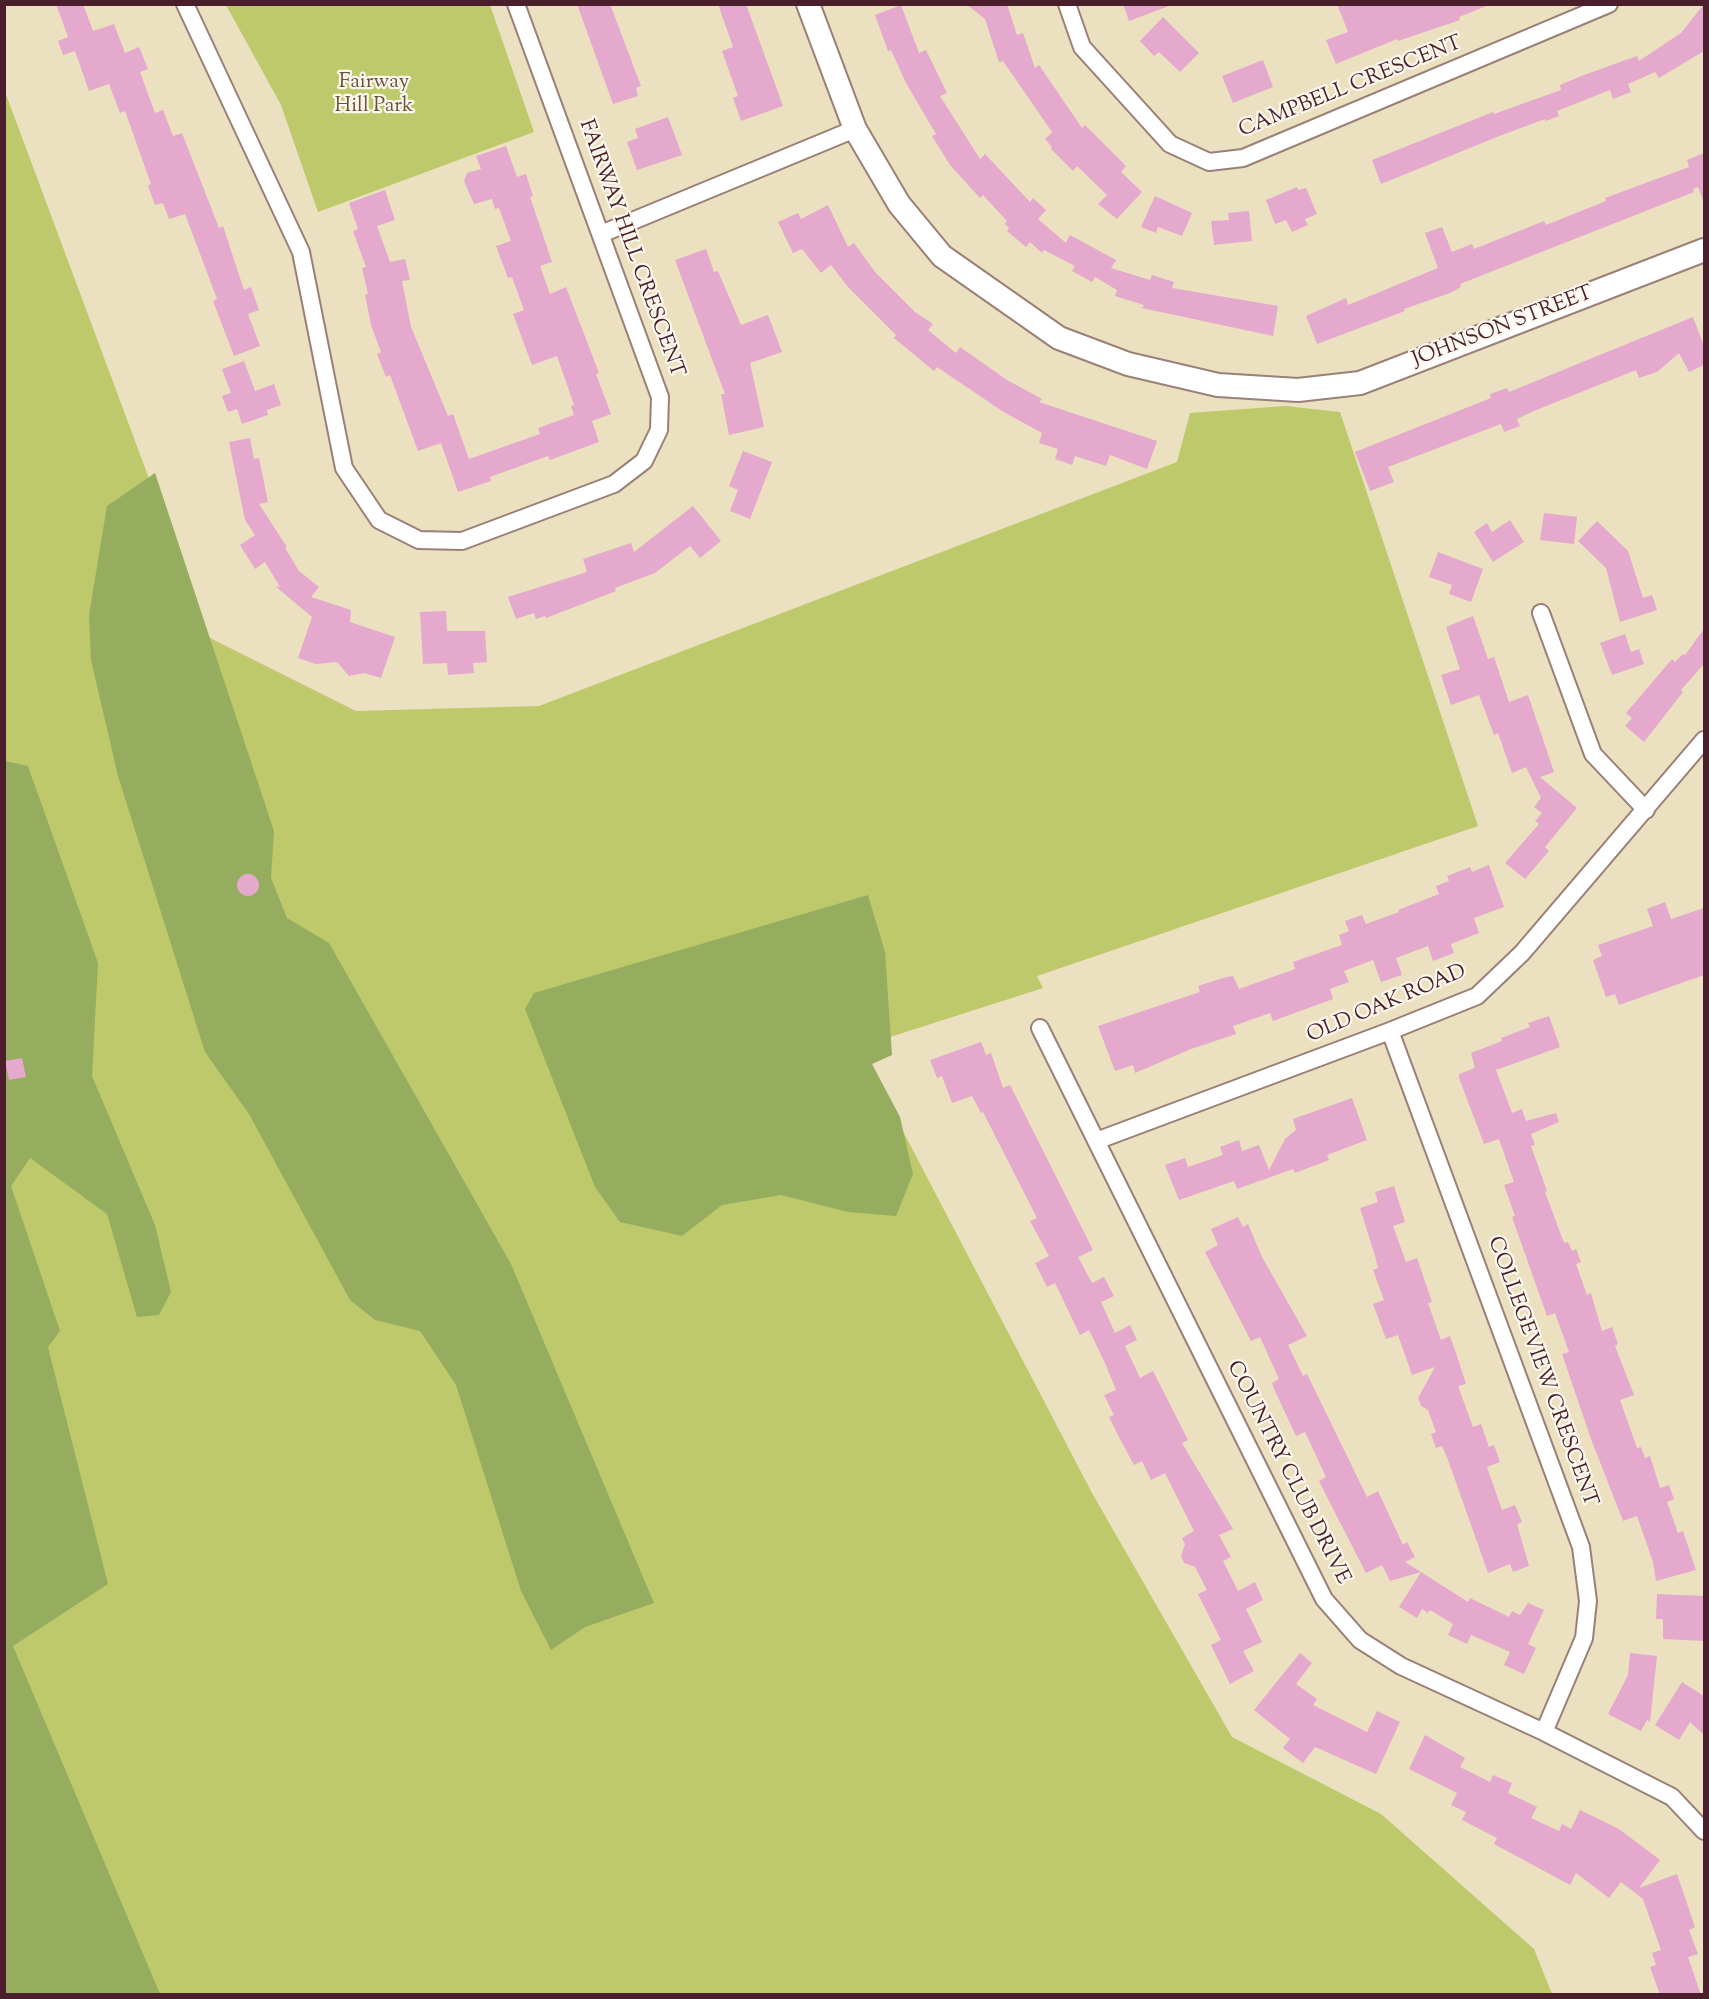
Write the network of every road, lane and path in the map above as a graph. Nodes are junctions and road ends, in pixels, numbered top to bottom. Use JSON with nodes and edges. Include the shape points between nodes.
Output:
{"nodes":[{"id":1,"x":185,"y":4,"type":"edge"},
{"id":2,"x":516,"y":4,"type":"edge"},
{"id":3,"x":808,"y":4,"type":"edge"},
{"id":4,"x":1067,"y":4,"type":"edge"},
{"id":5,"x":1610,"y":4,"type":"edge"},
{"id":6,"x":855,"y":129,"type":"junction"},
{"id":7,"x":601,"y":234,"type":"junction"},
{"id":8,"x":1704,"y":249,"type":"edge"},
{"id":9,"x":1541,"y":613,"type":"dead end"},
{"id":10,"x":1704,"y":740,"type":"edge"},
{"id":11,"x":1646,"y":810,"type":"junction"},
{"id":12,"x":1040,"y":1028,"type":"dead end"},
{"id":13,"x":1390,"y":1031,"type":"junction"},
{"id":14,"x":1096,"y":1141,"type":"junction"},
{"id":15,"x":1544,"y":1732,"type":"junction"},
{"id":16,"x":1704,"y":1831,"type":"edge"}],
"edges":[{"from":1,"to":7,"type":"street","name":"FAIRWAY HILL CRESCENT","via":[[302,252],[344,468],[379,520],[419,540],[462,541],[614,484],[644,461],[659,430],[660,397]]},
{"from":2,"to":7,"type":"street","name":"FAIRWAY HILL CRESCENT"},
{"from":3,"to":6,"type":"street","name":"JOHNSON STREET"},
{"from":4,"to":5,"type":"street","name":"CAMPBELL CRESCENT","via":[[1082,47],[1090,56],[1170,144],[1209,162],[1243,158]]},
{"from":6,"to":7,"type":"street"},
{"from":6,"to":8,"type":"street","name":"JOHNSON STREET","via":[[899,204],[942,256],[1059,339],[1128,364],[1218,384],[1298,390],[1360,383]]},
{"from":9,"to":11,"type":"street","via":[[1593,754]]},
{"from":10,"to":11,"type":"street","name":"OLD OAK ROAD"},
{"from":11,"to":13,"type":"street","name":"OLD OAK ROAD","via":[[1522,953],[1477,996]]},
{"from":12,"to":14,"type":"street","name":"COUNTRY CLUB DRIVE"},
{"from":13,"to":14,"type":"street","name":"OLD OAK ROAD"},
{"from":13,"to":15,"type":"street","name":"COLLEGEVIEW CRESCENT","via":[[1581,1547],[1588,1600],[1584,1638]]},
{"from":14,"to":15,"type":"street","name":"COUNTRY CLUB DRIVE","via":[[1324,1599],[1360,1640],[1401,1666]]},
{"from":15,"to":16,"type":"street","name":"COUNTRY CLUB DRIVE","via":[[1672,1797]]}]}
